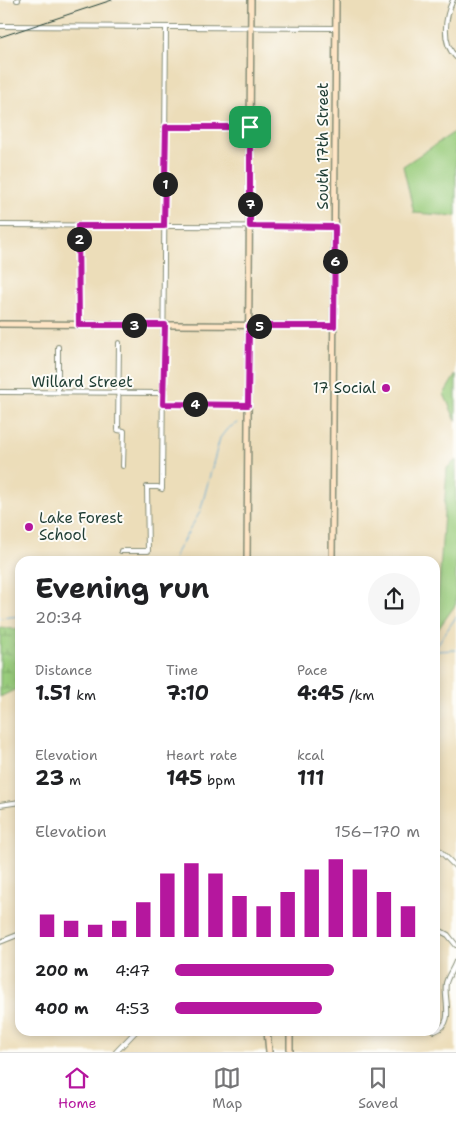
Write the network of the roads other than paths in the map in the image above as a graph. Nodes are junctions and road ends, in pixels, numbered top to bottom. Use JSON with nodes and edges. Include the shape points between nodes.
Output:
{"nodes":[{"id":1,"x":251,"y":0,"type":"edge"},
{"id":2,"x":336,"y":0,"type":"edge"},
{"id":3,"x":453,"y":0,"type":"edge"},
{"id":4,"x":0,"y":26,"type":"edge"},
{"id":5,"x":166,"y":27,"type":"junction"},
{"id":6,"x":251,"y":28,"type":"junction"},
{"id":7,"x":336,"y":28,"type":"junction"},
{"id":8,"x":456,"y":57,"type":"edge"},
{"id":9,"x":166,"y":127,"type":"junction"},
{"id":10,"x":250,"y":127,"type":"junction"},
{"id":11,"x":0,"y":225,"type":"edge"},
{"id":12,"x":78,"y":226,"type":"junction"},
{"id":13,"x":164,"y":226,"type":"junction"},
{"id":14,"x":250,"y":226,"type":"junction"},
{"id":15,"x":335,"y":227,"type":"junction"},
{"id":16,"x":0,"y":324,"type":"edge"},
{"id":17,"x":79,"y":325,"type":"junction"},
{"id":18,"x":165,"y":325,"type":"junction"},
{"id":19,"x":249,"y":326,"type":"junction"},
{"id":20,"x":334,"y":326,"type":"junction"},
{"id":21,"x":119,"y":343,"type":"dead end"},
{"id":22,"x":58,"y":347,"type":"dead end"},
{"id":23,"x":0,"y":392,"type":"edge"},
{"id":24,"x":58,"y":392,"type":"junction"},
{"id":25,"x":119,"y":393,"type":"junction"},
{"id":26,"x":163,"y":393,"type":"junction"},
{"id":27,"x":163,"y":404,"type":"junction"},
{"id":28,"x":248,"y":405,"type":"junction"},
{"id":29,"x":123,"y":466,"type":"dead end"},
{"id":30,"x":120,"y":551,"type":"dead end"},
{"id":31,"x":247,"y":556,"type":"edge"},
{"id":32,"x":332,"y":556,"type":"edge"},
{"id":33,"x":15,"y":803,"type":"edge"},
{"id":34,"x":0,"y":805,"type":"edge"},
{"id":35,"x":440,"y":851,"type":"edge"},
{"id":36,"x":456,"y":867,"type":"edge"},
{"id":37,"x":440,"y":931,"type":"edge"},
{"id":38,"x":15,"y":936,"type":"edge"},
{"id":39,"x":0,"y":942,"type":"edge"},
{"id":40,"x":456,"y":945,"type":"edge"},
{"id":41,"x":456,"y":960,"type":"edge"},
{"id":42,"x":440,"y":1029,"type":"edge"},
{"id":43,"x":131,"y":1036,"type":"edge"},
{"id":44,"x":267,"y":1036,"type":"edge"},
{"id":45,"x":290,"y":1036,"type":"edge"},
{"id":46,"x":116,"y":1052,"type":"edge"},
{"id":47,"x":269,"y":1052,"type":"edge"},
{"id":48,"x":290,"y":1052,"type":"edge"}],
"edges":[{"from":1,"to":6,"type":"main road"},
{"from":2,"to":7,"type":"main road","name":"South 17th Street"},
{"from":3,"to":8,"type":"street","via":[[448,15],[447,37],[449,48]]},
{"from":4,"to":5,"type":"street"},
{"from":5,"to":6,"type":"street"},
{"from":5,"to":9,"type":"street"},
{"from":6,"to":7,"type":"street"},
{"from":6,"to":10,"type":"main road"},
{"from":7,"to":15,"type":"main road","name":"South 17th Street"},
{"from":9,"to":10,"type":"street"},
{"from":9,"to":13,"type":"street"},
{"from":10,"to":14,"type":"main road"},
{"from":11,"to":12,"type":"street"},
{"from":12,"to":13,"type":"street"},
{"from":12,"to":17,"type":"street"},
{"from":13,"to":14,"type":"street"},
{"from":13,"to":18,"type":"street"},
{"from":14,"to":15,"type":"street"},
{"from":14,"to":19,"type":"main road"},
{"from":15,"to":20,"type":"main road","name":"South 17th Street"},
{"from":16,"to":17,"type":"main road"},
{"from":17,"to":18,"type":"main road"},
{"from":18,"to":19,"type":"main road"},
{"from":18,"to":26,"type":"street"},
{"from":19,"to":20,"type":"main road"},
{"from":19,"to":28,"type":"main road"},
{"from":20,"to":32,"type":"main road","name":"South 17th Street"},
{"from":21,"to":25,"type":"street"},
{"from":22,"to":24,"type":"street"},
{"from":23,"to":24,"type":"street","name":"Willard Street"},
{"from":24,"to":25,"type":"street","name":"Willard Street"},
{"from":25,"to":26,"type":"street","name":"Willard Street"},
{"from":25,"to":29,"type":"street","via":[[118,430],[124,431]]},
{"from":26,"to":27,"type":"street"},
{"from":27,"to":28,"type":"street"},
{"from":27,"to":30,"type":"street","via":[[162,489],[147,486],[148,551]]},
{"from":28,"to":31,"type":"main road"},
{"from":33,"to":34,"type":"street"},
{"from":35,"to":36,"type":"street"},
{"from":37,"to":40,"type":"street"},
{"from":38,"to":39,"type":"street"},
{"from":41,"to":42,"type":"street","via":[[446,984],[449,1021]]},
{"from":43,"to":46,"type":"street"},
{"from":44,"to":47,"type":"main road"},
{"from":45,"to":48,"type":"main road"}]}
